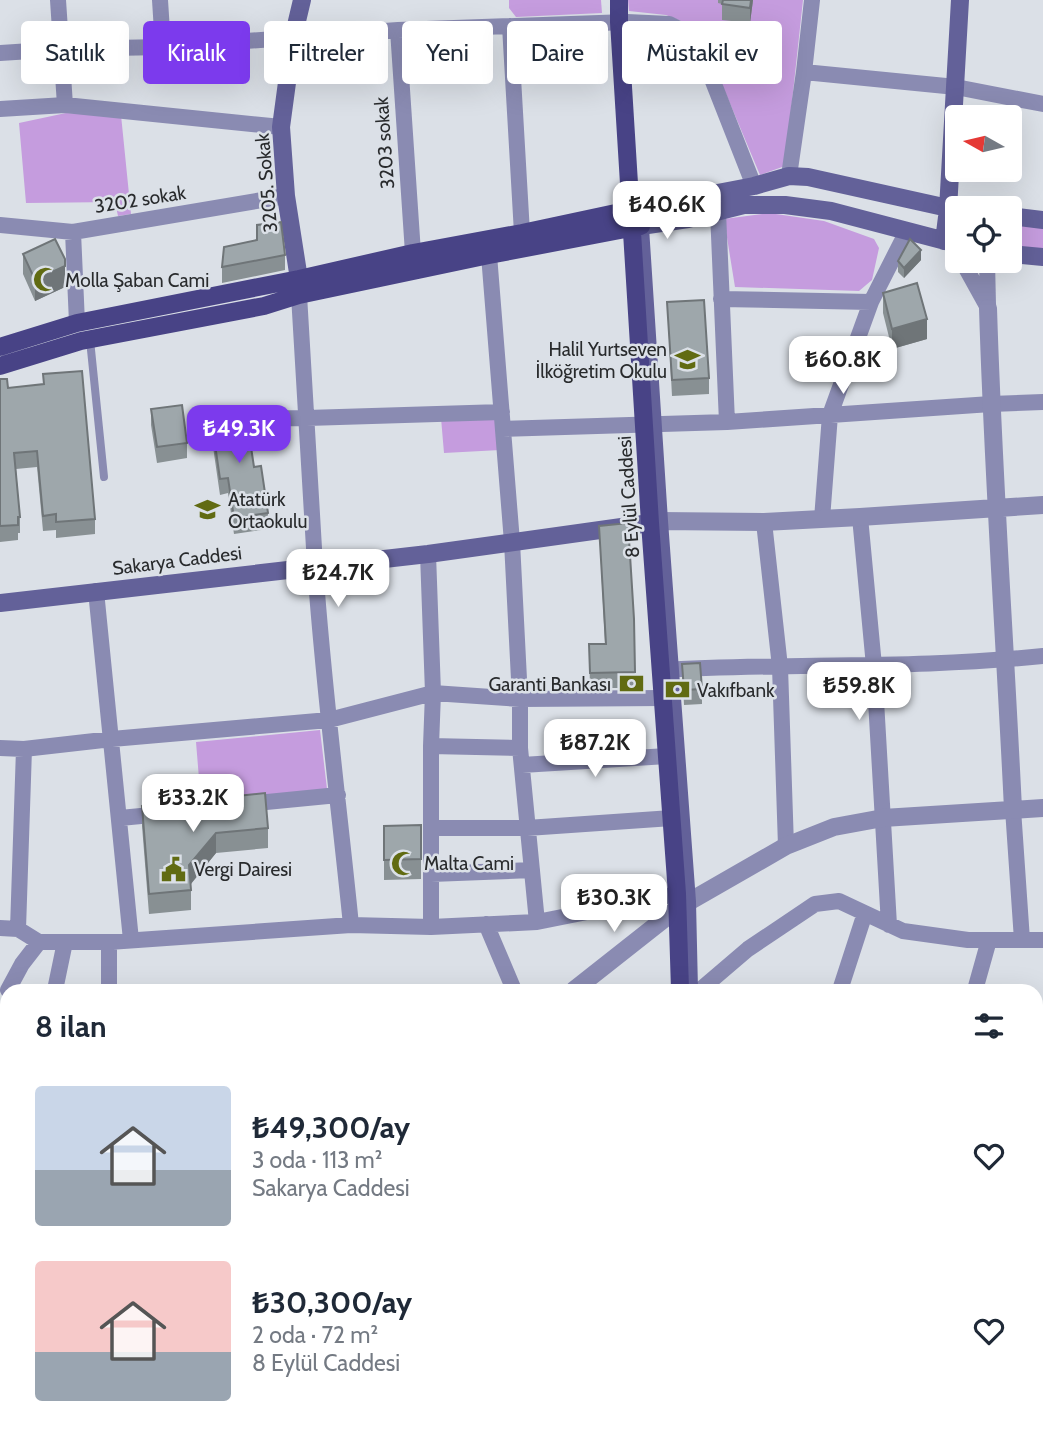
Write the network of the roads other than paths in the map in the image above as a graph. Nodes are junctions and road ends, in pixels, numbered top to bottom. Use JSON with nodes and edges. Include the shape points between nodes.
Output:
{"nodes":[{"id":1,"x":58,"y":0,"type":"edge"},
{"id":2,"x":160,"y":0,"type":"edge"},
{"id":3,"x":302,"y":0,"type":"edge"},
{"id":4,"x":619,"y":0,"type":"edge"},
{"id":5,"x":627,"y":0,"type":"edge"},
{"id":6,"x":812,"y":0,"type":"edge"},
{"id":7,"x":960,"y":0,"type":"edge"},
{"id":8,"x":60,"y":21,"type":"edge"},
{"id":9,"x":161,"y":21,"type":"edge"},
{"id":10,"x":297,"y":21,"type":"edge"},
{"id":11,"x":623,"y":21,"type":"edge"},
{"id":12,"x":623,"y":21,"type":"edge"},
{"id":13,"x":507,"y":26,"type":"edge"},
{"id":14,"x":397,"y":30,"type":"junction"},
{"id":15,"x":388,"y":31,"type":"edge"},
{"id":16,"x":21,"y":52,"type":"edge"},
{"id":17,"x":0,"y":53,"type":"edge"},
{"id":18,"x":804,"y":72,"type":"junction"},
{"id":19,"x":64,"y":84,"type":"edge"},
{"id":20,"x":287,"y":84,"type":"edge"},
{"id":21,"x":513,"y":84,"type":"edge"},
{"id":22,"x":627,"y":84,"type":"edge"},
{"id":23,"x":714,"y":84,"type":"edge"},
{"id":24,"x":956,"y":87,"type":"junction"},
{"id":25,"x":1043,"y":104,"type":"edge"},
{"id":26,"x":65,"y":105,"type":"junction"},
{"id":27,"x":0,"y":109,"type":"edge"},
{"id":28,"x":281,"y":127,"type":"junction"},
{"id":29,"x":789,"y":176,"type":"junction"},
{"id":30,"x":754,"y":187,"type":"junction"},
{"id":31,"x":286,"y":196,"type":"junction"},
{"id":32,"x":953,"y":196,"type":"edge"},
{"id":33,"x":785,"y":205,"type":"junction"},
{"id":34,"x":945,"y":207,"type":"edge"},
{"id":35,"x":718,"y":212,"type":"junction"},
{"id":36,"x":1022,"y":217,"type":"edge"},
{"id":37,"x":635,"y":218,"type":"junction"},
{"id":38,"x":1043,"y":220,"type":"edge"},
{"id":39,"x":0,"y":225,"type":"edge"},
{"id":40,"x":907,"y":231,"type":"junction"},
{"id":41,"x":73,"y":232,"type":"junction"},
{"id":42,"x":522,"y":233,"type":"junction"},
{"id":43,"x":945,"y":240,"type":"edge"},
{"id":44,"x":413,"y":253,"type":"junction"},
{"id":45,"x":489,"y":255,"type":"junction"},
{"id":46,"x":1022,"y":255,"type":"edge"},
{"id":47,"x":1043,"y":257,"type":"edge"},
{"id":48,"x":969,"y":273,"type":"edge"},
{"id":49,"x":987,"y":273,"type":"edge"},
{"id":50,"x":299,"y":287,"type":"junction"},
{"id":51,"x":721,"y":299,"type":"junction"},
{"id":52,"x":871,"y":302,"type":"junction"},
{"id":53,"x":988,"y":308,"type":"junction"},
{"id":54,"x":77,"y":323,"type":"junction"},
{"id":55,"x":84,"y":341,"type":"junction"},
{"id":56,"x":0,"y":347,"type":"edge"},
{"id":57,"x":0,"y":366,"type":"edge"},
{"id":58,"x":1043,"y":402,"type":"edge"},
{"id":59,"x":991,"y":404,"type":"junction"},
{"id":60,"x":502,"y":412,"type":"junction"},
{"id":61,"x":830,"y":415,"type":"junction"},
{"id":62,"x":307,"y":418,"type":"junction"},
{"id":63,"x":228,"y":419,"type":"edge"},
{"id":64,"x":727,"y":422,"type":"junction"},
{"id":65,"x":648,"y":425,"type":"junction"},
{"id":66,"x":503,"y":429,"type":"junction"},
{"id":67,"x":103,"y":477,"type":"dead end"},
{"id":68,"x":1043,"y":505,"type":"edge"},
{"id":69,"x":997,"y":509,"type":"junction"},
{"id":70,"x":860,"y":517,"type":"junction"},
{"id":71,"x":822,"y":519,"type":"junction"},
{"id":72,"x":654,"y":522,"type":"junction"},
{"id":73,"x":764,"y":522,"type":"junction"},
{"id":74,"x":512,"y":542,"type":"junction"},
{"id":75,"x":428,"y":554,"type":"junction"},
{"id":76,"x":315,"y":566,"type":"junction"},
{"id":77,"x":96,"y":591,"type":"junction"},
{"id":78,"x":0,"y":603,"type":"edge"},
{"id":79,"x":1043,"y":656,"type":"edge"},
{"id":80,"x":1006,"y":660,"type":"junction"},
{"id":81,"x":874,"y":666,"type":"junction"},
{"id":82,"x":780,"y":667,"type":"junction"},
{"id":83,"x":665,"y":670,"type":"junction"},
{"id":84,"x":433,"y":692,"type":"junction"},
{"id":85,"x":663,"y":698,"type":"junction"},
{"id":86,"x":520,"y":699,"type":"junction"},
{"id":87,"x":329,"y":720,"type":"junction"},
{"id":88,"x":112,"y":739,"type":"junction"},
{"id":89,"x":431,"y":746,"type":"junction"},
{"id":90,"x":0,"y":748,"type":"edge"},
{"id":91,"x":520,"y":748,"type":"junction"},
{"id":92,"x":24,"y":749,"type":"junction"},
{"id":93,"x":667,"y":756,"type":"junction"},
{"id":94,"x":522,"y":765,"type":"junction"},
{"id":95,"x":338,"y":794,"type":"junction"},
{"id":96,"x":229,"y":806,"type":"edge"},
{"id":97,"x":1043,"y":807,"type":"edge"},
{"id":98,"x":1013,"y":809,"type":"junction"},
{"id":99,"x":174,"y":812,"type":"edge"},
{"id":100,"x":120,"y":818,"type":"junction"},
{"id":101,"x":671,"y":818,"type":"junction"},
{"id":102,"x":883,"y":818,"type":"junction"},
{"id":103,"x":431,"y":828,"type":"junction"},
{"id":104,"x":527,"y":828,"type":"junction"},
{"id":105,"x":786,"y":846,"type":"junction"},
{"id":106,"x":532,"y":870,"type":"junction"},
{"id":107,"x":430,"y":874,"type":"junction"},
{"id":108,"x":681,"y":901,"type":"junction"},
{"id":109,"x":865,"y":914,"type":"junction"},
{"id":110,"x":537,"y":922,"type":"junction"},
{"id":111,"x":486,"y":924,"type":"junction"},
{"id":112,"x":351,"y":925,"type":"junction"},
{"id":113,"x":889,"y":925,"type":"junction"},
{"id":114,"x":430,"y":927,"type":"junction"},
{"id":115,"x":0,"y":928,"type":"edge"},
{"id":116,"x":18,"y":929,"type":"junction"},
{"id":117,"x":131,"y":940,"type":"junction"},
{"id":118,"x":989,"y":940,"type":"junction"},
{"id":119,"x":1022,"y":940,"type":"junction"},
{"id":120,"x":1043,"y":940,"type":"edge"},
{"id":121,"x":39,"y":942,"type":"junction"},
{"id":122,"x":65,"y":942,"type":"junction"},
{"id":123,"x":109,"y":942,"type":"junction"},
{"id":124,"x":11,"y":984,"type":"edge"},
{"id":125,"x":56,"y":984,"type":"edge"},
{"id":126,"x":109,"y":984,"type":"edge"},
{"id":127,"x":511,"y":984,"type":"edge"},
{"id":128,"x":581,"y":984,"type":"edge"},
{"id":129,"x":680,"y":984,"type":"edge"},
{"id":130,"x":688,"y":984,"type":"edge"},
{"id":131,"x":707,"y":984,"type":"edge"},
{"id":132,"x":842,"y":984,"type":"edge"},
{"id":133,"x":977,"y":984,"type":"edge"}],
"edges":[{"from":1,"to":8,"type":"street"},
{"from":2,"to":9,"type":"street"},
{"from":3,"to":10,"type":"main road","name":"3205. Sokak"},
{"from":4,"to":11,"type":"main road","name":"8 Eylül Caddesi"},
{"from":5,"to":12,"type":"main road"},
{"from":6,"to":18,"type":"street"},
{"from":7,"to":24,"type":"main road"},
{"from":13,"to":14,"type":"street"},
{"from":14,"to":15,"type":"street"},
{"from":14,"to":44,"type":"street","name":"3203 sokak"},
{"from":16,"to":17,"type":"street"},
{"from":18,"to":24,"type":"street"},
{"from":18,"to":29,"type":"street"},
{"from":19,"to":26,"type":"street"},
{"from":20,"to":28,"type":"main road","name":"3205. Sokak"},
{"from":21,"to":42,"type":"street"},
{"from":22,"to":37,"type":"main road","name":"8 Eylül Caddesi"},
{"from":23,"to":30,"type":"street"},
{"from":24,"to":25,"type":"street"},
{"from":24,"to":32,"type":"main road"},
{"from":26,"to":27,"type":"street"},
{"from":26,"to":28,"type":"street"},
{"from":28,"to":31,"type":"main road","name":"3205. Sokak"},
{"from":29,"to":30,"type":"main road"},
{"from":29,"to":33,"type":"main road"},
{"from":29,"to":34,"type":"main road"},
{"from":30,"to":37,"type":"main road"},
{"from":31,"to":41,"type":"street","name":"3202 sokak"},
{"from":31,"to":50,"type":"main road","name":"3205. Sokak"},
{"from":33,"to":35,"type":"main road","via":[[744,205]]},
{"from":33,"to":40,"type":"main road","via":[[831,211]]},
{"from":35,"to":37,"type":"main road","via":[[688,219]]},
{"from":35,"to":51,"type":"street"},
{"from":36,"to":38,"type":"main road"},
{"from":37,"to":42,"type":"main road"},
{"from":37,"to":45,"type":"main road"},
{"from":37,"to":65,"type":"main road","name":"8 Eylül Caddesi"},
{"from":39,"to":41,"type":"street","name":"3202 sokak"},
{"from":40,"to":43,"type":"main road"},
{"from":40,"to":52,"type":"street"},
{"from":41,"to":54,"type":"street"},
{"from":42,"to":44,"type":"main road"},
{"from":44,"to":50,"type":"main road"},
{"from":45,"to":50,"type":"main road"},
{"from":45,"to":60,"type":"street"},
{"from":46,"to":47,"type":"main road"},
{"from":48,"to":53,"type":"street"},
{"from":49,"to":53,"type":"street"},
{"from":50,"to":54,"type":"main road"},
{"from":50,"to":55,"type":"main road","via":[[264,306]]},
{"from":50,"to":62,"type":"street"},
{"from":51,"to":52,"type":"street"},
{"from":51,"to":64,"type":"street"},
{"from":52,"to":61,"type":"street"},
{"from":53,"to":59,"type":"street"},
{"from":54,"to":55,"type":"main road"},
{"from":54,"to":56,"type":"main road"},
{"from":55,"to":57,"type":"main road"},
{"from":55,"to":67,"type":"lane"},
{"from":58,"to":59,"type":"street"},
{"from":59,"to":61,"type":"street"},
{"from":59,"to":69,"type":"street"},
{"from":60,"to":62,"type":"street"},
{"from":60,"to":66,"type":"street"},
{"from":61,"to":64,"type":"street"},
{"from":61,"to":71,"type":"street"},
{"from":62,"to":63,"type":"street"},
{"from":62,"to":76,"type":"street"},
{"from":64,"to":65,"type":"street"},
{"from":65,"to":66,"type":"street"},
{"from":65,"to":72,"type":"main road","name":"8 Eylül Caddesi"},
{"from":66,"to":74,"type":"street"},
{"from":68,"to":69,"type":"street"},
{"from":69,"to":70,"type":"street"},
{"from":69,"to":80,"type":"street"},
{"from":70,"to":71,"type":"street"},
{"from":70,"to":81,"type":"street"},
{"from":71,"to":73,"type":"street"},
{"from":72,"to":73,"type":"street"},
{"from":72,"to":74,"type":"main road","name":"Sakarya Caddesi"},
{"from":72,"to":83,"type":"main road","name":"8 Eylül Caddesi"},
{"from":73,"to":82,"type":"street"},
{"from":74,"to":75,"type":"main road","name":"Sakarya Caddesi"},
{"from":74,"to":86,"type":"street"},
{"from":75,"to":76,"type":"main road","name":"Sakarya Caddesi"},
{"from":75,"to":84,"type":"street"},
{"from":76,"to":77,"type":"main road","name":"Sakarya Caddesi"},
{"from":76,"to":87,"type":"street"},
{"from":77,"to":78,"type":"main road","name":"Sakarya Caddesi"},
{"from":77,"to":88,"type":"street"},
{"from":79,"to":80,"type":"street"},
{"from":80,"to":81,"type":"street"},
{"from":80,"to":98,"type":"street"},
{"from":81,"to":82,"type":"street"},
{"from":81,"to":102,"type":"street"},
{"from":82,"to":83,"type":"street"},
{"from":82,"to":105,"type":"street"},
{"from":83,"to":85,"type":"main road","name":"8 Eylül Caddesi"},
{"from":83,"to":108,"type":"main road"},
{"from":84,"to":86,"type":"street"},
{"from":84,"to":87,"type":"street"},
{"from":84,"to":89,"type":"street"},
{"from":85,"to":86,"type":"street"},
{"from":85,"to":93,"type":"main road","name":"8 Eylül Caddesi"},
{"from":86,"to":91,"type":"street"},
{"from":87,"to":88,"type":"street"},
{"from":87,"to":95,"type":"street"},
{"from":88,"to":92,"type":"street"},
{"from":88,"to":100,"type":"street"},
{"from":89,"to":91,"type":"street"},
{"from":89,"to":103,"type":"street"},
{"from":90,"to":92,"type":"street"},
{"from":91,"to":94,"type":"street"},
{"from":92,"to":116,"type":"street"},
{"from":93,"to":94,"type":"street"},
{"from":93,"to":101,"type":"main road","name":"8 Eylül Caddesi"},
{"from":94,"to":104,"type":"street"},
{"from":95,"to":96,"type":"street"},
{"from":95,"to":112,"type":"street"},
{"from":97,"to":98,"type":"street"},
{"from":98,"to":102,"type":"street"},
{"from":98,"to":119,"type":"street"},
{"from":99,"to":100,"type":"street"},
{"from":100,"to":117,"type":"street"},
{"from":101,"to":104,"type":"street"},
{"from":101,"to":108,"type":"main road","name":"8 Eylül Caddesi"},
{"from":102,"to":105,"type":"street","via":[[834,827]]},
{"from":102,"to":113,"type":"street"},
{"from":103,"to":104,"type":"street"},
{"from":103,"to":107,"type":"street"},
{"from":104,"to":106,"type":"street"},
{"from":105,"to":108,"type":"street"},
{"from":106,"to":107,"type":"street"},
{"from":106,"to":110,"type":"street"},
{"from":107,"to":114,"type":"street"},
{"from":108,"to":110,"type":"street"},
{"from":108,"to":128,"type":"street"},
{"from":108,"to":129,"type":"main road","name":"8 Eylül Caddesi"},
{"from":108,"to":130,"type":"main road"},
{"from":109,"to":113,"type":"street"},
{"from":109,"to":131,"type":"street","via":[[839,901],[814,904]]},
{"from":109,"to":132,"type":"street"},
{"from":110,"to":111,"type":"street"},
{"from":111,"to":114,"type":"street"},
{"from":111,"to":127,"type":"street"},
{"from":112,"to":114,"type":"street"},
{"from":112,"to":117,"type":"street"},
{"from":113,"to":118,"type":"street","via":[[902,931]]},
{"from":115,"to":116,"type":"street"},
{"from":116,"to":121,"type":"street"},
{"from":117,"to":123,"type":"street"},
{"from":118,"to":119,"type":"street"},
{"from":118,"to":133,"type":"street"},
{"from":119,"to":120,"type":"street"},
{"from":121,"to":122,"type":"street"},
{"from":121,"to":124,"type":"street"},
{"from":122,"to":123,"type":"street"},
{"from":122,"to":125,"type":"street"},
{"from":123,"to":126,"type":"street"}]}
